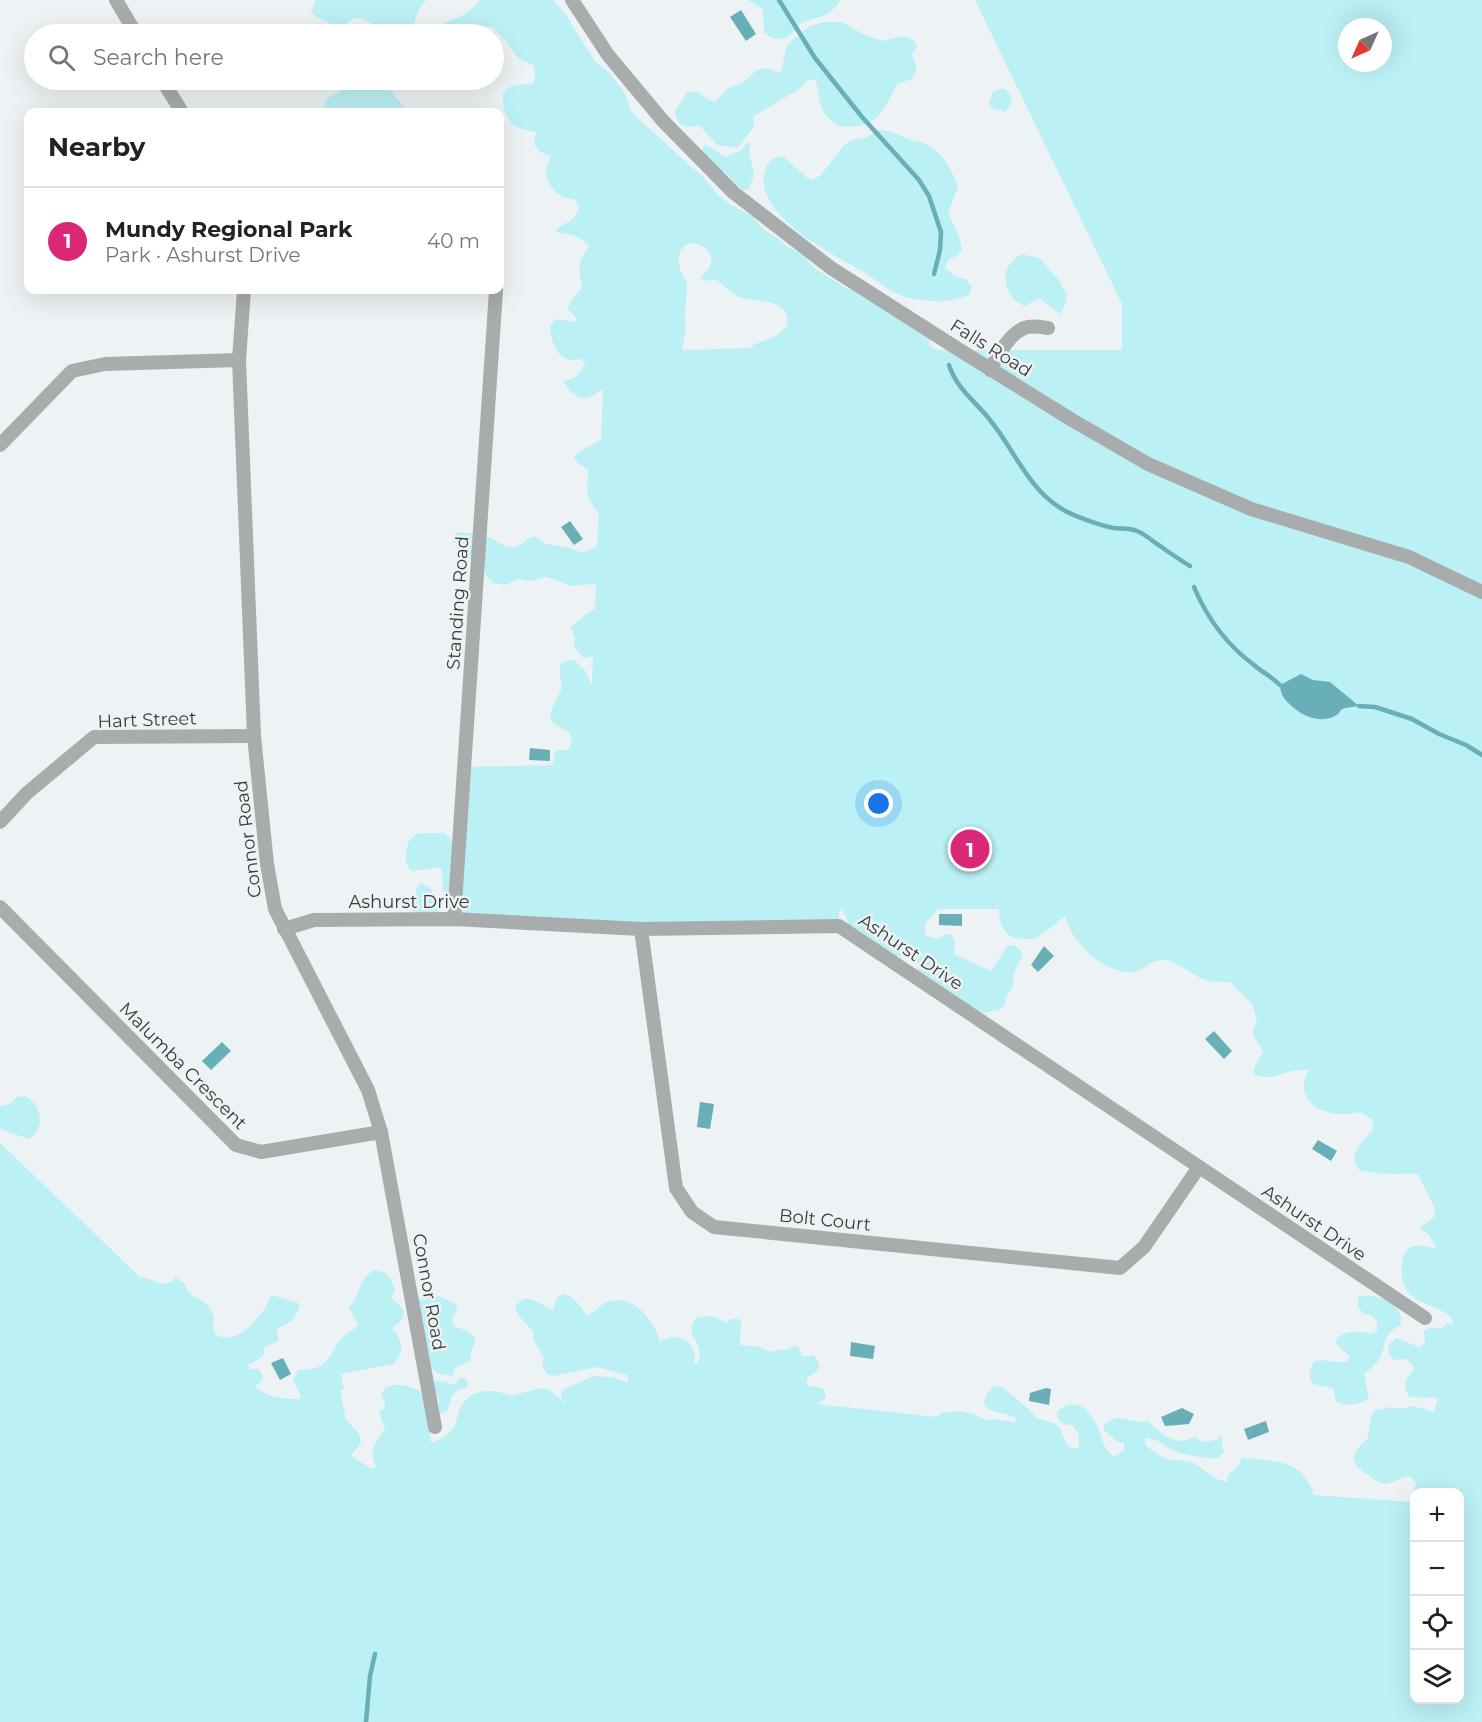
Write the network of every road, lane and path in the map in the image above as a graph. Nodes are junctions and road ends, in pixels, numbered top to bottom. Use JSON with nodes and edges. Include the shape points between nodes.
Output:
{"nodes":[{"id":1,"x":116,"y":0,"type":"edge"},
{"id":2,"x":572,"y":0,"type":"edge"},
{"id":3,"x":130,"y":24,"type":"edge"},
{"id":4,"x":168,"y":90,"type":"edge"},
{"id":5,"x":180,"y":108,"type":"edge"},
{"id":6,"x":244,"y":294,"type":"edge"},
{"id":7,"x":496,"y":294,"type":"edge"},
{"id":8,"x":1048,"y":328,"type":"dead end"},
{"id":9,"x":239,"y":360,"type":"junction"},
{"id":10,"x":990,"y":370,"type":"junction"},
{"id":11,"x":0,"y":445,"type":"edge"},
{"id":12,"x":1482,"y":592,"type":"edge"},
{"id":13,"x":254,"y":736,"type":"junction"},
{"id":14,"x":0,"y":822,"type":"edge"},
{"id":15,"x":0,"y":907,"type":"edge"},
{"id":16,"x":454,"y":919,"type":"junction"},
{"id":17,"x":641,"y":928,"type":"junction"},
{"id":18,"x":284,"y":929,"type":"junction"},
{"id":19,"x":381,"y":1132,"type":"junction"},
{"id":20,"x":1199,"y":1167,"type":"junction"},
{"id":21,"x":1425,"y":1318,"type":"dead end"},
{"id":22,"x":435,"y":1427,"type":"dead end"}],
"edges":[{"from":1,"to":3,"type":"street"},
{"from":2,"to":10,"type":"street","name":"Falls Road","via":[[608,55],[642,96],[734,193],[831,268]]},
{"from":4,"to":5,"type":"street"},
{"from":6,"to":9,"type":"street","name":"Connor Road"},
{"from":7,"to":16,"type":"street","name":"Standing Road"},
{"from":8,"to":10,"type":"street","via":[[1025,327],[1015,334]]},
{"from":9,"to":11,"type":"street","via":[[105,364],[72,371]]},
{"from":9,"to":13,"type":"street","name":"Connor Road"},
{"from":10,"to":12,"type":"street","name":"Falls Road","via":[[1126,453],[1182,480],[1261,513],[1409,557]]},
{"from":13,"to":14,"type":"street","name":"Hart Street","via":[[94,736],[27,793]]},
{"from":13,"to":18,"type":"street","name":"Connor Road","via":[[267,864],[275,909]]},
{"from":15,"to":19,"type":"street","name":"Malumba Crescent","via":[[236,1145],[261,1152]]},
{"from":16,"to":17,"type":"street","name":"Ashurst Drive"},
{"from":16,"to":18,"type":"street","name":"Ashurst Drive","via":[[314,920]]},
{"from":17,"to":20,"type":"street","name":"Ashurst Drive","via":[[839,926]]},
{"from":17,"to":20,"type":"street","name":"Bolt Court","via":[[676,1188],[692,1212],[714,1227],[1120,1268],[1144,1246]]},
{"from":18,"to":19,"type":"street","name":"Connor Road","via":[[368,1089]]},
{"from":19,"to":22,"type":"street","name":"Connor Road"},
{"from":20,"to":21,"type":"street","name":"Ashurst Drive"}]}
